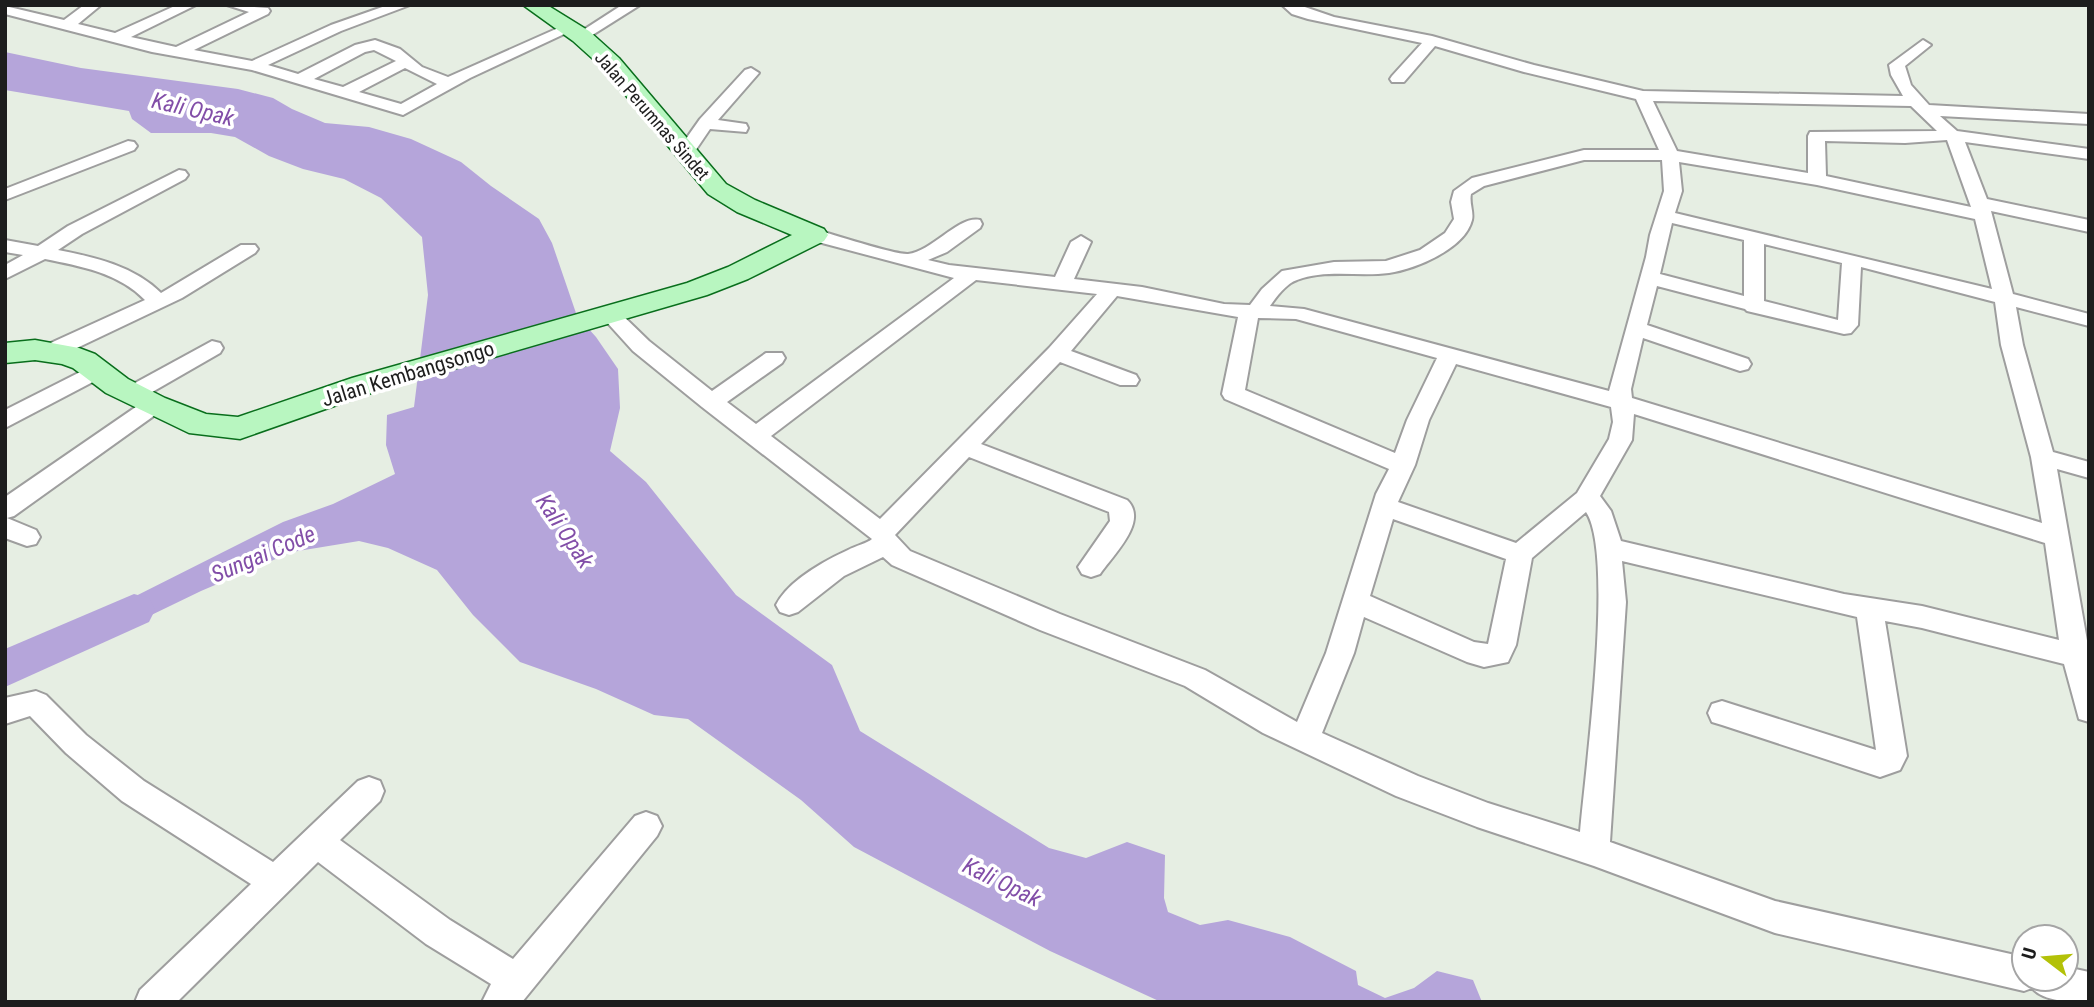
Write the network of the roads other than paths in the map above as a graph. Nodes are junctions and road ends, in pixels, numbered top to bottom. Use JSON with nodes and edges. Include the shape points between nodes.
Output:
{"nodes":[{"id":1,"x":94,"y":5,"type":"edge"},
{"id":2,"x":189,"y":5,"type":"edge"},
{"id":3,"x":234,"y":5,"type":"edge"},
{"id":4,"x":403,"y":5,"type":"edge"},
{"id":5,"x":533,"y":5,"type":"edge"},
{"id":6,"x":633,"y":5,"type":"edge"},
{"id":7,"x":1289,"y":5,"type":"edge"},
{"id":8,"x":5,"y":9,"type":"edge"},
{"id":9,"x":326,"y":16,"type":"dead end"},
{"id":10,"x":67,"y":25,"type":"junction"},
{"id":11,"x":342,"y":25,"type":"junction"},
{"id":12,"x":575,"y":32,"type":"junction"},
{"id":13,"x":117,"y":38,"type":"junction"},
{"id":14,"x":1432,"y":40,"type":"junction"},
{"id":15,"x":1923,"y":45,"type":"dead end"},
{"id":16,"x":178,"y":52,"type":"junction"},
{"id":17,"x":405,"y":62,"type":"junction"},
{"id":18,"x":254,"y":66,"type":"junction"},
{"id":19,"x":751,"y":73,"type":"dead end"},
{"id":20,"x":301,"y":79,"type":"junction"},
{"id":21,"x":1398,"y":79,"type":"dead end"},
{"id":22,"x":448,"y":83,"type":"junction"},
{"id":23,"x":342,"y":94,"type":"junction"},
{"id":24,"x":1643,"y":96,"type":"junction"},
{"id":25,"x":1920,"y":105,"type":"junction"},
{"id":26,"x":2089,"y":119,"type":"edge"},
{"id":27,"x":706,"y":123,"type":"junction"},
{"id":28,"x":740,"y":128,"type":"dead end"},
{"id":29,"x":1952,"y":135,"type":"junction"},
{"id":30,"x":128,"y":146,"type":"dead end"},
{"id":31,"x":685,"y":153,"type":"junction"},
{"id":32,"x":2089,"y":154,"type":"edge"},
{"id":33,"x":1670,"y":155,"type":"junction"},
{"id":34,"x":179,"y":175,"type":"dead end"},
{"id":35,"x":1817,"y":180,"type":"junction"},
{"id":36,"x":5,"y":195,"type":"edge"},
{"id":37,"x":1981,"y":209,"type":"junction"},
{"id":38,"x":1666,"y":216,"type":"junction"},
{"id":39,"x":974,"y":224,"type":"dead end"},
{"id":40,"x":2089,"y":226,"type":"edge"},
{"id":41,"x":814,"y":234,"type":"junction"},
{"id":42,"x":1754,"y":236,"type":"junction"},
{"id":43,"x":1080,"y":242,"type":"dead end"},
{"id":44,"x":5,"y":246,"type":"edge"},
{"id":45,"x":248,"y":248,"type":"dead end"},
{"id":46,"x":40,"y":254,"type":"junction"},
{"id":47,"x":1852,"y":259,"type":"junction"},
{"id":48,"x":907,"y":261,"type":"junction"},
{"id":49,"x":5,"y":273,"type":"edge"},
{"id":50,"x":970,"y":275,"type":"junction"},
{"id":51,"x":1651,"y":278,"type":"junction"},
{"id":52,"x":1061,"y":285,"type":"junction"},
{"id":53,"x":1111,"y":290,"type":"junction"},
{"id":54,"x":2004,"y":297,"type":"junction"},
{"id":55,"x":158,"y":302,"type":"junction"},
{"id":56,"x":1754,"y":307,"type":"junction"},
{"id":57,"x":1253,"y":312,"type":"junction"},
{"id":58,"x":609,"y":316,"type":"junction"},
{"id":59,"x":2089,"y":320,"type":"edge"},
{"id":60,"x":1635,"y":328,"type":"junction"},
{"id":61,"x":212,"y":348,"type":"dead end"},
{"id":62,"x":51,"y":351,"type":"junction"},
{"id":63,"x":5,"y":353,"type":"edge"},
{"id":64,"x":1057,"y":353,"type":"junction"},
{"id":65,"x":1450,"y":354,"type":"junction"},
{"id":66,"x":774,"y":358,"type":"dead end"},
{"id":67,"x":1740,"y":364,"type":"dead end"},
{"id":68,"x":98,"y":370,"type":"junction"},
{"id":69,"x":1128,"y":380,"type":"dead end"},
{"id":70,"x":143,"y":399,"type":"junction"},
{"id":71,"x":710,"y":402,"type":"junction"},
{"id":72,"x":1623,"y":402,"type":"junction"},
{"id":73,"x":5,"y":420,"type":"edge"},
{"id":74,"x":754,"y":437,"type":"junction"},
{"id":75,"x":965,"y":447,"type":"junction"},
{"id":76,"x":2043,"y":457,"type":"junction"},
{"id":77,"x":1403,"y":465,"type":"junction"},
{"id":78,"x":2089,"y":470,"type":"edge"},
{"id":79,"x":1587,"y":498,"type":"junction"},
{"id":80,"x":1384,"y":506,"type":"junction"},
{"id":81,"x":11,"y":516,"type":"edge"},
{"id":82,"x":2057,"y":537,"type":"junction"},
{"id":83,"x":884,"y":539,"type":"junction"},
{"id":84,"x":1609,"y":548,"type":"junction"},
{"id":85,"x":1520,"y":554,"type":"junction"},
{"id":86,"x":1091,"y":567,"type":"dead end"},
{"id":87,"x":1355,"y":601,"type":"junction"},
{"id":88,"x":789,"y":605,"type":"dead end"},
{"id":89,"x":1869,"y":608,"type":"junction"},
{"id":90,"x":2078,"y":638,"type":"edge"},
{"id":91,"x":2089,"y":710,"type":"edge"},
{"id":92,"x":5,"y":712,"type":"edge"},
{"id":93,"x":1722,"y":713,"type":"dead end"},
{"id":94,"x":1305,"y":738,"type":"junction"},
{"id":95,"x":369,"y":791,"type":"dead end"},
{"id":96,"x":646,"y":826,"type":"dead end"},
{"id":97,"x":316,"y":842,"type":"junction"},
{"id":98,"x":1594,"y":851,"type":"junction"},
{"id":99,"x":276,"y":881,"type":"junction"},
{"id":100,"x":2010,"y":971,"type":"edge"},
{"id":101,"x":508,"y":991,"type":"edge"},
{"id":102,"x":152,"y":1002,"type":"edge"}],
"edges":[{"from":1,"to":10,"type":"street"},
{"from":2,"to":13,"type":"street"},
{"from":3,"to":16,"type":"street","via":[[263,11]]},
{"from":4,"to":11,"type":"street"},
{"from":5,"to":12,"type":"street","name":"Jalan Perumnas Sindet"},
{"from":6,"to":12,"type":"street"},
{"from":7,"to":14,"type":"street","via":[[1296,11],[1345,23]]},
{"from":8,"to":10,"type":"street"},
{"from":9,"to":11,"type":"street"},
{"from":10,"to":13,"type":"street"},
{"from":11,"to":18,"type":"street"},
{"from":12,"to":22,"type":"street"},
{"from":12,"to":31,"type":"street","name":"Jalan Perumnas Sindet","via":[[623,76]]},
{"from":13,"to":16,"type":"street"},
{"from":14,"to":21,"type":"street"},
{"from":14,"to":24,"type":"street"},
{"from":15,"to":25,"type":"street","via":[[1897,65]]},
{"from":16,"to":18,"type":"street"},
{"from":17,"to":20,"type":"street","via":[[384,47],[367,46]]},
{"from":17,"to":22,"type":"street"},
{"from":17,"to":23,"type":"street"},
{"from":18,"to":20,"type":"street"},
{"from":19,"to":27,"type":"street"},
{"from":20,"to":23,"type":"street"},
{"from":22,"to":23,"type":"street","via":[[403,110]]},
{"from":24,"to":25,"type":"street"},
{"from":24,"to":33,"type":"street"},
{"from":25,"to":26,"type":"street"},
{"from":25,"to":29,"type":"street"},
{"from":27,"to":28,"type":"street"},
{"from":27,"to":31,"type":"street"},
{"from":29,"to":32,"type":"street"},
{"from":29,"to":35,"type":"street","via":[[1816,136]]},
{"from":29,"to":37,"type":"street"},
{"from":30,"to":36,"type":"street"},
{"from":31,"to":41,"type":"street","name":"Jalan Perumnas Sindet","via":[[708,182],[727,196]]},
{"from":33,"to":35,"type":"street"},
{"from":33,"to":38,"type":"street","via":[[1673,191]]},
{"from":33,"to":57,"type":"street","via":[[1584,155],[1478,182],[1463,191],[1463,219],[1453,237],[1427,254],[1388,267],[1289,275]]},
{"from":34,"to":46,"type":"street","via":[[75,230]]},
{"from":35,"to":37,"type":"street"},
{"from":37,"to":40,"type":"street"},
{"from":37,"to":54,"type":"street"},
{"from":38,"to":42,"type":"street"},
{"from":38,"to":51,"type":"street"},
{"from":39,"to":48,"type":"street","via":[[940,248]]},
{"from":41,"to":48,"type":"street"},
{"from":41,"to":58,"type":"street","name":"Jalan Kembangsongo","via":[[717,281]]},
{"from":42,"to":47,"type":"street"},
{"from":42,"to":56,"type":"street"},
{"from":43,"to":52,"type":"street"},
{"from":44,"to":46,"type":"street"},
{"from":45,"to":55,"type":"street"},
{"from":46,"to":49,"type":"street"},
{"from":46,"to":55,"type":"street","via":[[127,277],[148,289]]},
{"from":47,"to":54,"type":"street"},
{"from":47,"to":56,"type":"street","via":[[1847,327]]},
{"from":48,"to":50,"type":"street"},
{"from":50,"to":52,"type":"street"},
{"from":50,"to":74,"type":"street"},
{"from":51,"to":56,"type":"street"},
{"from":51,"to":60,"type":"street"},
{"from":52,"to":53,"type":"street"},
{"from":53,"to":57,"type":"street"},
{"from":53,"to":64,"type":"street"},
{"from":54,"to":59,"type":"street"},
{"from":54,"to":76,"type":"street","via":[[2012,345]]},
{"from":55,"to":62,"type":"street"},
{"from":57,"to":65,"type":"street","via":[[1297,313]]},
{"from":57,"to":77,"type":"street","via":[[1233,394]]},
{"from":58,"to":70,"type":"street","name":"Jalan Kembangsongo","via":[[363,385],[240,428],[201,425]]},
{"from":58,"to":71,"type":"street"},
{"from":60,"to":67,"type":"street"},
{"from":60,"to":72,"type":"street","via":[[1620,389]]},
{"from":61,"to":70,"type":"street"},
{"from":62,"to":63,"type":"street","name":"Jalan Kembangsongo"},
{"from":62,"to":68,"type":"street","name":"Jalan Kembangsongo"},
{"from":64,"to":69,"type":"street"},
{"from":64,"to":75,"type":"street"},
{"from":65,"to":72,"type":"street"},
{"from":65,"to":77,"type":"street","via":[[1418,420]]},
{"from":66,"to":71,"type":"street"},
{"from":68,"to":70,"type":"street","name":"Jalan Kembangsongo"},
{"from":68,"to":73,"type":"street"},
{"from":70,"to":81,"type":"street"},
{"from":71,"to":74,"type":"street"},
{"from":72,"to":79,"type":"street","via":[[1625,422],[1620,440]]},
{"from":72,"to":82,"type":"street"},
{"from":74,"to":83,"type":"street"},
{"from":75,"to":83,"type":"street"},
{"from":75,"to":86,"type":"street","via":[[1118,506],[1125,516],[1122,523]]},
{"from":76,"to":78,"type":"street"},
{"from":76,"to":82,"type":"street"},
{"from":77,"to":80,"type":"street"},
{"from":79,"to":84,"type":"street","via":[[1599,510]]},
{"from":79,"to":85,"type":"street"},
{"from":80,"to":85,"type":"street"},
{"from":80,"to":87,"type":"street"},
{"from":82,"to":90,"type":"street"},
{"from":83,"to":88,"type":"street","via":[[826,573]]},
{"from":83,"to":94,"type":"street","via":[[901,558],[1195,678]]},
{"from":84,"to":89,"type":"street"},
{"from":84,"to":98,"type":"street","via":[[1613,602]]},
{"from":85,"to":87,"type":"street","via":[[1498,654],[1467,651]]},
{"from":87,"to":94,"type":"street","via":[[1340,653]]},
{"from":89,"to":90,"type":"street"},
{"from":89,"to":93,"type":"street","via":[[1892,756],[1889,761],[1880,764]]},
{"from":90,"to":91,"type":"street"},
{"from":92,"to":99,"type":"street","via":[[36,703],[133,791]]},
{"from":94,"to":98,"type":"street","via":[[1407,786]]},
{"from":95,"to":97,"type":"street"},
{"from":96,"to":101,"type":"street"},
{"from":97,"to":99,"type":"street"},
{"from":97,"to":101,"type":"street","via":[[438,932]]},
{"from":98,"to":100,"type":"street","via":[[1775,917]]},
{"from":99,"to":102,"type":"street"}]}
